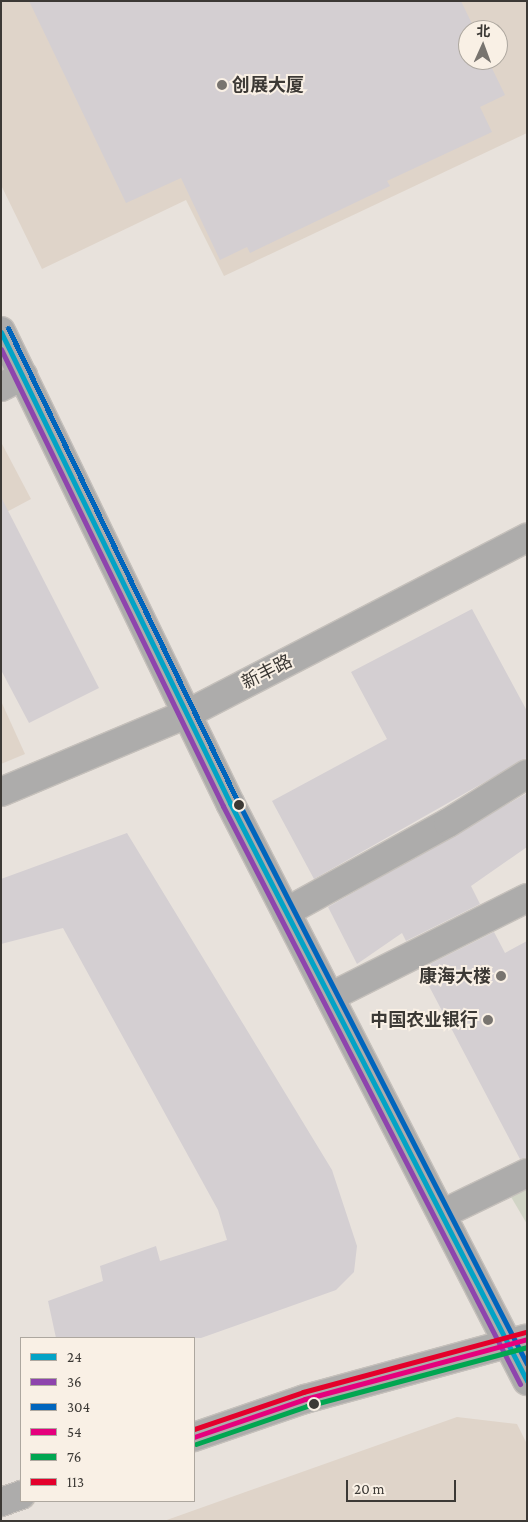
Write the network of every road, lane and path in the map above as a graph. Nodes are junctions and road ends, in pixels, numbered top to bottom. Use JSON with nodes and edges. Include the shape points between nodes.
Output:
{"nodes":[{"id":1,"x":1,"y":331,"type":"edge"},
{"id":2,"x":12,"y":382,"type":"edge"},
{"id":3,"x":527,"y":538,"type":"edge"},
{"id":4,"x":187,"y":714,"type":"junction"},
{"id":5,"x":527,"y":774,"type":"edge"},
{"id":6,"x":1,"y":792,"type":"edge"},
{"id":7,"x":527,"y":898,"type":"edge"},
{"id":8,"x":286,"y":912,"type":"junction"},
{"id":9,"x":330,"y":997,"type":"junction"},
{"id":10,"x":527,"y":1173,"type":"edge"},
{"id":11,"x":442,"y":1214,"type":"junction"},
{"id":12,"x":518,"y":1341,"type":"edge"},
{"id":13,"x":527,"y":1382,"type":"edge"},
{"id":14,"x":195,"y":1437,"type":"edge"},
{"id":15,"x":20,"y":1495,"type":"edge"},
{"id":16,"x":1,"y":1502,"type":"edge"}],
"edges":[{"from":1,"to":2,"type":"street"},
{"from":2,"to":4,"type":"street"},
{"from":3,"to":4,"type":"street","name":"新丰路"},
{"from":4,"to":6,"type":"street","name":"新丰路"},
{"from":4,"to":8,"type":"street"},
{"from":5,"to":8,"type":"street"},
{"from":7,"to":9,"type":"street"},
{"from":8,"to":9,"type":"street"},
{"from":9,"to":11,"type":"street"},
{"from":10,"to":11,"type":"street"},
{"from":11,"to":12,"type":"street"},
{"from":12,"to":13,"type":"street"},
{"from":12,"to":14,"type":"street","via":[[305,1399]]},
{"from":15,"to":16,"type":"street"}]}
